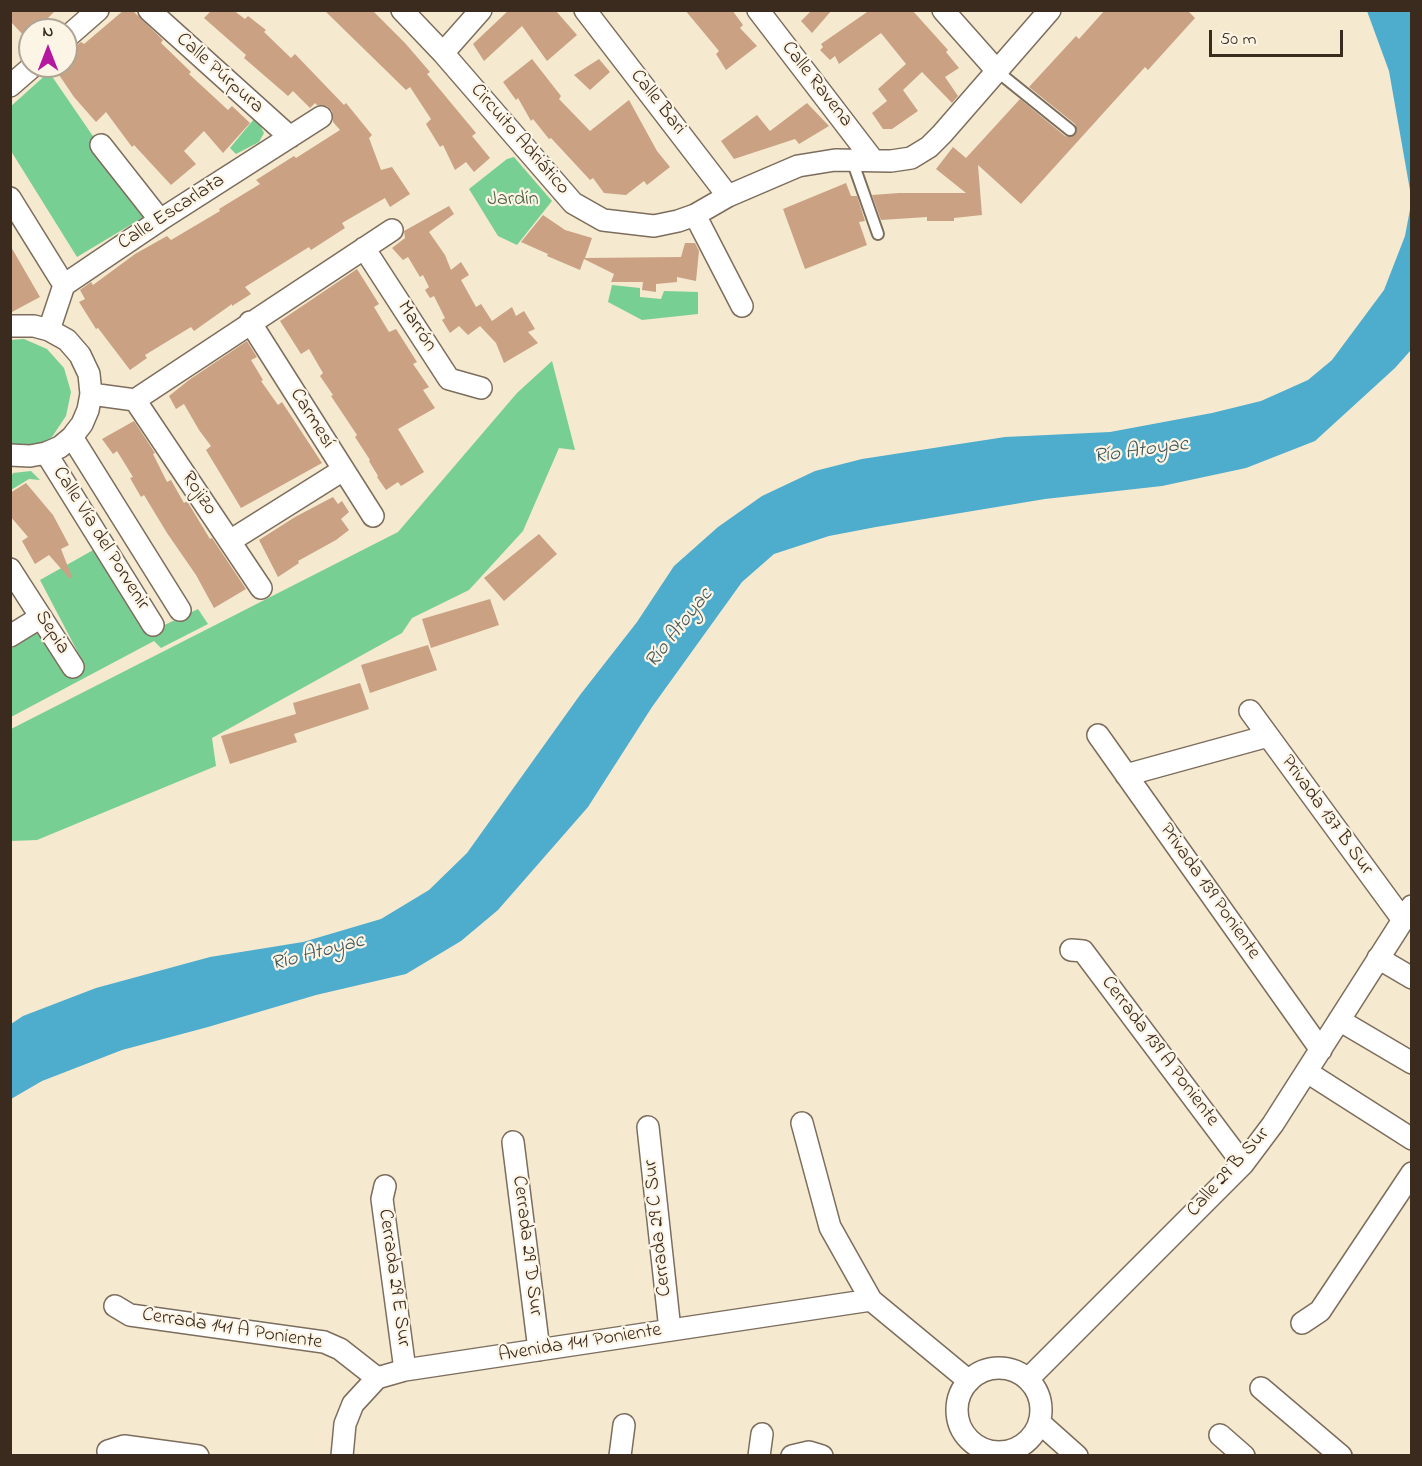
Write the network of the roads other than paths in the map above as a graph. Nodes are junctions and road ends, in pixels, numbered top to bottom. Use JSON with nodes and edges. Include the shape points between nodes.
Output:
{"nodes":[{"id":1,"x":98,"y":10,"type":"edge"},
{"id":2,"x":149,"y":10,"type":"edge"},
{"id":3,"x":402,"y":10,"type":"edge"},
{"id":4,"x":481,"y":10,"type":"edge"},
{"id":5,"x":585,"y":10,"type":"edge"},
{"id":6,"x":758,"y":10,"type":"edge"},
{"id":7,"x":943,"y":10,"type":"edge"},
{"id":8,"x":1050,"y":10,"type":"edge"},
{"id":9,"x":78,"y":28,"type":"edge"},
{"id":10,"x":443,"y":53,"type":"junction"},
{"id":11,"x":998,"y":72,"type":"junction"},
{"id":12,"x":321,"y":117,"type":"dead end"},
{"id":13,"x":1070,"y":130,"type":"dead end"},
{"id":14,"x":290,"y":137,"type":"junction"},
{"id":15,"x":101,"y":145,"type":"dead end"},
{"id":16,"x":863,"y":160,"type":"junction"},
{"id":17,"x":728,"y":196,"type":"junction"},
{"id":18,"x":10,"y":198,"type":"edge"},
{"id":19,"x":695,"y":215,"type":"junction"},
{"id":20,"x":160,"y":220,"type":"junction"},
{"id":21,"x":392,"y":230,"type":"dead end"},
{"id":22,"x":878,"y":234,"type":"dead end"},
{"id":23,"x":364,"y":248,"type":"junction"},
{"id":24,"x":64,"y":285,"type":"junction"},
{"id":25,"x":742,"y":306,"type":"dead end"},
{"id":26,"x":250,"y":322,"type":"junction"},
{"id":27,"x":10,"y":326,"type":"edge"},
{"id":28,"x":49,"y":330,"type":"junction"},
{"id":29,"x":481,"y":388,"type":"dead end"},
{"id":30,"x":91,"y":394,"type":"junction"},
{"id":31,"x":135,"y":400,"type":"junction"},
{"id":32,"x":72,"y":437,"type":"junction"},
{"id":33,"x":46,"y":453,"type":"junction"},
{"id":34,"x":10,"y":455,"type":"edge"},
{"id":35,"x":343,"y":470,"type":"junction"},
{"id":36,"x":373,"y":516,"type":"dead end"},
{"id":37,"x":230,"y":542,"type":"junction"},
{"id":38,"x":10,"y":569,"type":"edge"},
{"id":39,"x":261,"y":588,"type":"dead end"},
{"id":40,"x":180,"y":610,"type":"dead end"},
{"id":41,"x":41,"y":617,"type":"junction"},
{"id":42,"x":153,"y":625,"type":"dead end"},
{"id":43,"x":10,"y":636,"type":"edge"},
{"id":44,"x":73,"y":667,"type":"dead end"},
{"id":45,"x":1250,"y":711,"type":"dead end"},
{"id":46,"x":1098,"y":735,"type":"dead end"},
{"id":47,"x":1268,"y":736,"type":"junction"},
{"id":48,"x":1126,"y":775,"type":"junction"},
{"id":49,"x":1407,"y":913,"type":"edge"},
{"id":50,"x":1071,"y":950,"type":"dead end"},
{"id":51,"x":1378,"y":958,"type":"junction"},
{"id":52,"x":1412,"y":978,"type":"edge"},
{"id":53,"x":1339,"y":1020,"type":"junction"},
{"id":54,"x":1321,"y":1050,"type":"junction"},
{"id":55,"x":1412,"y":1063,"type":"edge"},
{"id":56,"x":1307,"y":1072,"type":"junction"},
{"id":57,"x":802,"y":1123,"type":"dead end"},
{"id":58,"x":648,"y":1127,"type":"dead end"},
{"id":59,"x":1412,"y":1139,"type":"edge"},
{"id":60,"x":513,"y":1142,"type":"dead end"},
{"id":61,"x":1243,"y":1164,"type":"junction"},
{"id":62,"x":1412,"y":1173,"type":"edge"},
{"id":63,"x":385,"y":1186,"type":"dead end"},
{"id":64,"x":871,"y":1300,"type":"junction"},
{"id":65,"x":115,"y":1306,"type":"dead end"},
{"id":66,"x":1302,"y":1323,"type":"dead end"},
{"id":67,"x":670,"y":1330,"type":"junction"},
{"id":68,"x":539,"y":1350,"type":"junction"},
{"id":69,"x":405,"y":1370,"type":"junction"},
{"id":70,"x":377,"y":1378,"type":"junction"},
{"id":71,"x":1028,"y":1379,"type":"junction"},
{"id":72,"x":969,"y":1381,"type":"junction"},
{"id":73,"x":1261,"y":1389,"type":"dead end"},
{"id":74,"x":1040,"y":1423,"type":"junction"},
{"id":75,"x":624,"y":1425,"type":"dead end"},
{"id":76,"x":762,"y":1434,"type":"dead end"},
{"id":77,"x":1220,"y":1435,"type":"dead end"},
{"id":78,"x":1032,"y":1450,"type":"edge"},
{"id":79,"x":108,"y":1452,"type":"dead end"},
{"id":80,"x":198,"y":1455,"type":"edge"},
{"id":81,"x":342,"y":1455,"type":"edge"},
{"id":82,"x":620,"y":1455,"type":"edge"},
{"id":83,"x":759,"y":1455,"type":"edge"},
{"id":84,"x":792,"y":1455,"type":"edge"},
{"id":85,"x":822,"y":1455,"type":"edge"},
{"id":86,"x":1077,"y":1455,"type":"edge"},
{"id":87,"x":1245,"y":1455,"type":"edge"},
{"id":88,"x":1341,"y":1455,"type":"edge"}],
"edges":[{"from":1,"to":9,"type":"street"},
{"from":2,"to":14,"type":"street","name":"Calle Púrpura"},
{"from":3,"to":10,"type":"street","name":"Circuito Adriático"},
{"from":4,"to":10,"type":"street"},
{"from":5,"to":17,"type":"street","name":"Calle Bari"},
{"from":6,"to":16,"type":"street","name":"Calle Ravena"},
{"from":7,"to":11,"type":"street"},
{"from":8,"to":11,"type":"street","name":"Circuito Adriático"},
{"from":10,"to":19,"type":"street","name":"Circuito Adriático","via":[[573,203],[603,220],[626,224],[654,226]]},
{"from":11,"to":13,"type":"lane"},
{"from":11,"to":16,"type":"street","name":"Circuito Adriático","via":[[929,147],[911,158]]},
{"from":12,"to":14,"type":"street","name":"Calle Escarlata"},
{"from":14,"to":20,"type":"street","name":"Calle Escarlata"},
{"from":15,"to":20,"type":"street"},
{"from":16,"to":17,"type":"street","name":"Circuito Adriático","via":[[798,166]]},
{"from":16,"to":22,"type":"lane"},
{"from":17,"to":19,"type":"street","name":"Circuito Adriático"},
{"from":18,"to":24,"type":"street"},
{"from":19,"to":25,"type":"street"},
{"from":20,"to":24,"type":"street","name":"Calle Escarlata"},
{"from":21,"to":23,"type":"street"},
{"from":23,"to":26,"type":"street"},
{"from":23,"to":29,"type":"street","name":"Marrón","via":[[449,379]]},
{"from":24,"to":28,"type":"street"},
{"from":26,"to":31,"type":"street"},
{"from":26,"to":35,"type":"street","name":"Carmesí"},
{"from":27,"to":28,"type":"street"},
{"from":28,"to":30,"type":"street","via":[[67,340],[80,355]]},
{"from":30,"to":31,"type":"street"},
{"from":30,"to":32,"type":"street","via":[[85,417]]},
{"from":31,"to":37,"type":"street","name":"Rojizo"},
{"from":32,"to":33,"type":"street"},
{"from":32,"to":40,"type":"street"},
{"from":33,"to":34,"type":"street"},
{"from":33,"to":42,"type":"street","name":"Calle Vía del Porvenir"},
{"from":35,"to":36,"type":"street","name":"Carmesí"},
{"from":35,"to":37,"type":"street"},
{"from":37,"to":39,"type":"street","name":"Rojizo"},
{"from":38,"to":41,"type":"street","name":"Sepia"},
{"from":41,"to":43,"type":"street"},
{"from":41,"to":44,"type":"street","name":"Sepia"},
{"from":45,"to":47,"type":"street","name":"Privada 137 B Sur"},
{"from":46,"to":48,"type":"street","name":"Privada 139 Poniente"},
{"from":47,"to":48,"type":"street"},
{"from":47,"to":49,"type":"street","name":"Privada 137 B Sur"},
{"from":48,"to":54,"type":"street","name":"Privada 139 Poniente"},
{"from":49,"to":51,"type":"street","name":"Calle 29 B Sur"},
{"from":50,"to":61,"type":"street","name":"Cerrada 139 A Poniente","via":[[1083,951]]},
{"from":51,"to":52,"type":"street"},
{"from":51,"to":53,"type":"street","name":"Calle 29 B Sur"},
{"from":53,"to":54,"type":"street","name":"Calle 29 B Sur"},
{"from":53,"to":55,"type":"street"},
{"from":54,"to":56,"type":"street","name":"Calle 29 B Sur"},
{"from":56,"to":59,"type":"street"},
{"from":56,"to":61,"type":"street","name":"Calle 29 B Sur"},
{"from":57,"to":64,"type":"street","via":[[830,1227]]},
{"from":58,"to":67,"type":"street","name":"Cerrada 29 C Sur"},
{"from":60,"to":68,"type":"street","name":"Cerrada 29 D Sur"},
{"from":61,"to":71,"type":"street","name":"Calle 29 B Sur"},
{"from":62,"to":66,"type":"street","via":[[1320,1311]]},
{"from":63,"to":69,"type":"street","name":"Cerrada 29 E Sur","via":[[382,1199]]},
{"from":64,"to":67,"type":"street","name":"Avenida 141 Poniente"},
{"from":64,"to":72,"type":"street"},
{"from":65,"to":70,"type":"street","name":"Cerrada 141 A Poniente","via":[[130,1315],[324,1342],[340,1349]]},
{"from":67,"to":68,"type":"street","name":"Avenida 141 Poniente"},
{"from":68,"to":69,"type":"street","name":"Avenida 141 Poniente"},
{"from":69,"to":70,"type":"street","name":"Avenida 141 Poniente"},
{"from":70,"to":81,"type":"street","via":[[353,1404],[345,1424]]},
{"from":71,"to":72,"type":"street","via":[[1005,1368],[979,1373]]},
{"from":71,"to":74,"type":"street","via":[[1038,1392],[1042,1407]]},
{"from":72,"to":78,"type":"street","via":[[958,1403],[961,1428],[968,1438],[989,1451]]},
{"from":73,"to":88,"type":"street"},
{"from":74,"to":78,"type":"street"},
{"from":74,"to":86,"type":"street"},
{"from":75,"to":82,"type":"street"},
{"from":76,"to":83,"type":"street"},
{"from":77,"to":87,"type":"street"},
{"from":79,"to":80,"type":"street","via":[[124,1446]]},
{"from":84,"to":85,"type":"street"}]}
